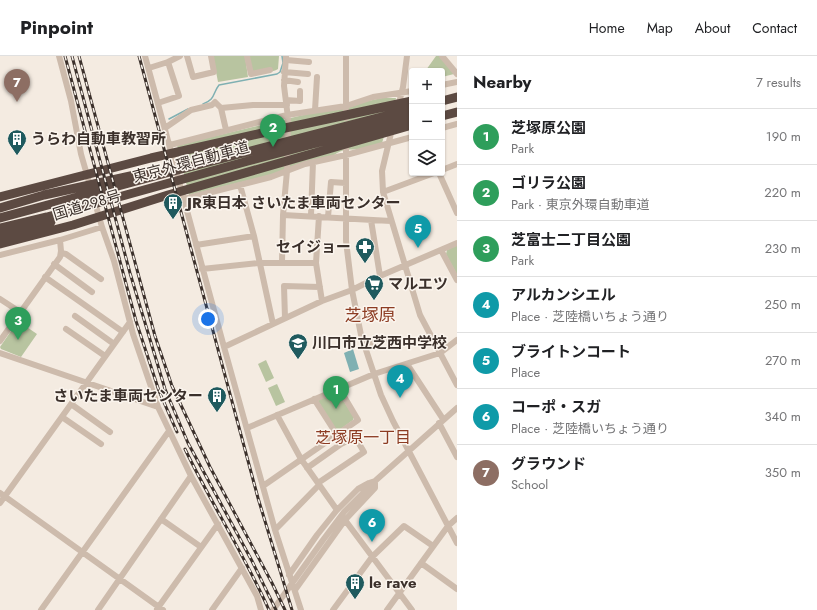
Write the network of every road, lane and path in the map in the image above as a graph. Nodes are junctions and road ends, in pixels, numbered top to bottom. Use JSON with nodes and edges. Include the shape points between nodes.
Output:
{"nodes":[{"id":1,"x":55,"y":56,"type":"edge"},
{"id":2,"x":59,"y":56,"type":"edge"},
{"id":3,"x":145,"y":56,"type":"edge"},
{"id":4,"x":180,"y":56,"type":"edge"},
{"id":5,"x":187,"y":56,"type":"edge"},
{"id":6,"x":211,"y":56,"type":"edge"},
{"id":7,"x":247,"y":56,"type":"edge"},
{"id":8,"x":346,"y":56,"type":"edge"},
{"id":9,"x":407,"y":56,"type":"edge"},
{"id":10,"x":442,"y":56,"type":"edge"},
{"id":11,"x":286,"y":58,"type":"edge"},
{"id":12,"x":168,"y":62,"type":"junction"},
{"id":13,"x":309,"y":62,"type":"dead end"},
{"id":14,"x":149,"y":68,"type":"junction"},
{"id":15,"x":270,"y":70,"type":"dead end"},
{"id":16,"x":284,"y":72,"type":"junction"},
{"id":17,"x":308,"y":74,"type":"dead end"},
{"id":18,"x":457,"y":74,"type":"edge"},
{"id":19,"x":317,"y":78,"type":"dead end"},
{"id":20,"x":284,"y":80,"type":"junction"},
{"id":21,"x":298,"y":82,"type":"dead end"},
{"id":22,"x":457,"y":82,"type":"edge"},
{"id":23,"x":445,"y":84,"type":"edge"},
{"id":24,"x":300,"y":91,"type":"dead end"},
{"id":25,"x":457,"y":92,"type":"edge"},
{"id":26,"x":409,"y":93,"type":"edge"},
{"id":27,"x":402,"y":94,"type":"junction"},
{"id":28,"x":445,"y":94,"type":"edge"},
{"id":29,"x":457,"y":97,"type":"edge"},
{"id":30,"x":445,"y":100,"type":"edge"},
{"id":31,"x":158,"y":102,"type":"junction"},
{"id":32,"x":286,"y":102,"type":"junction"},
{"id":33,"x":409,"y":102,"type":"edge"},
{"id":34,"x":346,"y":106,"type":"junction"},
{"id":35,"x":457,"y":107,"type":"edge"},
{"id":36,"x":221,"y":108,"type":"junction"},
{"id":37,"x":315,"y":110,"type":"junction"},
{"id":38,"x":409,"y":110,"type":"edge"},
{"id":39,"x":445,"y":110,"type":"edge"},
{"id":40,"x":457,"y":112,"type":"edge"},
{"id":41,"x":287,"y":115,"type":"junction"},
{"id":42,"x":445,"y":115,"type":"edge"},
{"id":43,"x":409,"y":119,"type":"edge"},
{"id":44,"x":457,"y":124,"type":"edge"},
{"id":45,"x":409,"y":126,"type":"edge"},
{"id":46,"x":445,"y":127,"type":"edge"},
{"id":47,"x":165,"y":128,"type":"junction"},
{"id":48,"x":226,"y":130,"type":"junction"},
{"id":49,"x":409,"y":138,"type":"edge"},
{"id":50,"x":388,"y":144,"type":"junction"},
{"id":51,"x":170,"y":145,"type":"junction"},
{"id":52,"x":246,"y":152,"type":"junction"},
{"id":53,"x":346,"y":155,"type":"junction"},
{"id":54,"x":313,"y":162,"type":"junction"},
{"id":55,"x":457,"y":164,"type":"edge"},
{"id":56,"x":445,"y":169,"type":"edge"},
{"id":57,"x":288,"y":171,"type":"junction"},
{"id":58,"x":426,"y":176,"type":"edge"},
{"id":59,"x":440,"y":176,"type":"edge"},
{"id":60,"x":346,"y":183,"type":"junction"},
{"id":61,"x":240,"y":185,"type":"junction"},
{"id":62,"x":383,"y":192,"type":"junction"},
{"id":63,"x":127,"y":194,"type":"junction"},
{"id":64,"x":0,"y":197,"type":"edge"},
{"id":65,"x":184,"y":199,"type":"junction"},
{"id":66,"x":0,"y":208,"type":"edge"},
{"id":67,"x":457,"y":213,"type":"edge"},
{"id":68,"x":283,"y":215,"type":"junction"},
{"id":69,"x":311,"y":216,"type":"junction"},
{"id":70,"x":319,"y":216,"type":"junction"},
{"id":71,"x":328,"y":217,"type":"junction"},
{"id":72,"x":0,"y":218,"type":"edge"},
{"id":73,"x":346,"y":218,"type":"junction"},
{"id":74,"x":371,"y":220,"type":"junction"},
{"id":75,"x":391,"y":221,"type":"junction"},
{"id":76,"x":102,"y":227,"type":"junction"},
{"id":77,"x":0,"y":228,"type":"edge"},
{"id":78,"x":0,"y":236,"type":"edge"},
{"id":79,"x":254,"y":236,"type":"junction"},
{"id":80,"x":60,"y":240,"type":"junction"},
{"id":81,"x":457,"y":243,"type":"edge"},
{"id":82,"x":0,"y":244,"type":"edge"},
{"id":83,"x":196,"y":245,"type":"junction"},
{"id":84,"x":441,"y":250,"type":"junction"},
{"id":85,"x":61,"y":253,"type":"junction"},
{"id":86,"x":0,"y":255,"type":"edge"},
{"id":87,"x":259,"y":262,"type":"junction"},
{"id":88,"x":282,"y":262,"type":"junction"},
{"id":89,"x":316,"y":263,"type":"junction"},
{"id":90,"x":54,"y":264,"type":"junction"},
{"id":91,"x":405,"y":265,"type":"junction"},
{"id":92,"x":202,"y":269,"type":"junction"},
{"id":93,"x":380,"y":276,"type":"junction"},
{"id":94,"x":45,"y":277,"type":"junction"},
{"id":95,"x":101,"y":279,"type":"dead end"},
{"id":96,"x":457,"y":280,"type":"edge"},
{"id":97,"x":320,"y":287,"type":"junction"},
{"id":98,"x":352,"y":290,"type":"junction"},
{"id":99,"x":92,"y":292,"type":"dead end"},
{"id":100,"x":0,"y":299,"type":"edge"},
{"id":101,"x":322,"y":302,"type":"junction"},
{"id":102,"x":20,"y":312,"type":"junction"},
{"id":103,"x":75,"y":316,"type":"dead end"},
{"id":104,"x":285,"y":318,"type":"junction"},
{"id":105,"x":130,"y":322,"type":"junction"},
{"id":106,"x":273,"y":324,"type":"junction"},
{"id":107,"x":66,"y":328,"type":"dead end"},
{"id":108,"x":123,"y":332,"type":"junction"},
{"id":109,"x":1,"y":338,"type":"edge"},
{"id":110,"x":388,"y":338,"type":"dead end"},
{"id":111,"x":457,"y":340,"type":"edge"},
{"id":112,"x":114,"y":344,"type":"junction"},
{"id":113,"x":364,"y":345,"type":"junction"},
{"id":114,"x":224,"y":347,"type":"junction"},
{"id":115,"x":0,"y":353,"type":"edge"},
{"id":116,"x":440,"y":353,"type":"junction"},
{"id":117,"x":106,"y":356,"type":"junction"},
{"id":118,"x":407,"y":364,"type":"junction"},
{"id":119,"x":374,"y":374,"type":"junction"},
{"id":120,"x":86,"y":383,"type":"junction"},
{"id":121,"x":457,"y":385,"type":"edge"},
{"id":122,"x":339,"y":388,"type":"junction"},
{"id":123,"x":314,"y":399,"type":"junction"},
{"id":124,"x":71,"y":404,"type":"junction"},
{"id":125,"x":158,"y":407,"type":"junction"},
{"id":126,"x":457,"y":408,"type":"edge"},
{"id":127,"x":277,"y":414,"type":"junction"},
{"id":128,"x":62,"y":416,"type":"junction"},
{"id":129,"x":441,"y":421,"type":"junction"},
{"id":130,"x":247,"y":428,"type":"junction"},
{"id":131,"x":169,"y":431,"type":"junction"},
{"id":132,"x":110,"y":432,"type":"dead end"},
{"id":133,"x":337,"y":435,"type":"junction"},
{"id":134,"x":102,"y":444,"type":"dead end"},
{"id":135,"x":408,"y":452,"type":"junction"},
{"id":136,"x":457,"y":457,"type":"edge"},
{"id":137,"x":301,"y":459,"type":"junction"},
{"id":138,"x":307,"y":468,"type":"junction"},
{"id":139,"x":191,"y":476,"type":"junction"},
{"id":140,"x":375,"y":482,"type":"junction"},
{"id":141,"x":319,"y":484,"type":"junction"},
{"id":142,"x":263,"y":486,"type":"junction"},
{"id":143,"x":2,"y":494,"type":"edge"},
{"id":144,"x":0,"y":503,"type":"edge"},
{"id":145,"x":337,"y":510,"type":"junction"},
{"id":146,"x":457,"y":518,"type":"edge"},
{"id":147,"x":161,"y":519,"type":"junction"},
{"id":148,"x":345,"y":520,"type":"junction"},
{"id":149,"x":218,"y":524,"type":"junction"},
{"id":150,"x":448,"y":526,"type":"junction"},
{"id":151,"x":275,"y":530,"type":"junction"},
{"id":152,"x":457,"y":543,"type":"edge"},
{"id":153,"x":433,"y":546,"type":"junction"},
{"id":154,"x":201,"y":547,"type":"junction"},
{"id":155,"x":82,"y":552,"type":"junction"},
{"id":156,"x":372,"y":557,"type":"junction"},
{"id":157,"x":421,"y":563,"type":"junction"},
{"id":158,"x":242,"y":568,"type":"junction"},
{"id":159,"x":289,"y":575,"type":"junction"},
{"id":160,"x":119,"y":578,"type":"junction"},
{"id":161,"x":295,"y":590,"type":"junction"},
{"id":162,"x":457,"y":590,"type":"edge"},
{"id":163,"x":399,"y":593,"type":"junction"},
{"id":164,"x":160,"y":609,"type":"edge"},
{"id":165,"x":41,"y":610,"type":"edge"},
{"id":166,"x":98,"y":610,"type":"edge"},
{"id":167,"x":212,"y":610,"type":"edge"},
{"id":168,"x":261,"y":610,"type":"edge"},
{"id":169,"x":273,"y":610,"type":"edge"},
{"id":170,"x":300,"y":610,"type":"edge"},
{"id":171,"x":333,"y":610,"type":"edge"},
{"id":172,"x":387,"y":610,"type":"edge"},
{"id":173,"x":412,"y":610,"type":"edge"}],
"edges":[{"from":1,"to":2,"type":"street"},
{"from":2,"to":76,"type":"street","via":[[81,154]]},
{"from":3,"to":14,"type":"street"},
{"from":4,"to":12,"type":"street"},
{"from":5,"to":6,"type":"street","via":[[193,77],[214,72]]},
{"from":7,"to":15,"type":"street","via":[[251,74]]},
{"from":8,"to":34,"type":"street"},
{"from":9,"to":27,"type":"street"},
{"from":10,"to":18,"type":"street"},
{"from":11,"to":13,"type":"street"},
{"from":11,"to":16,"type":"street"},
{"from":12,"to":14,"type":"street"},
{"from":12,"to":31,"type":"street","via":[[179,96]]},
{"from":14,"to":31,"type":"street"},
{"from":16,"to":17,"type":"street"},
{"from":16,"to":20,"type":"street"},
{"from":19,"to":37,"type":"street"},
{"from":20,"to":21,"type":"street"},
{"from":20,"to":32,"type":"street"},
{"from":22,"to":23,"type":"street"},
{"from":24,"to":32,"type":"street","via":[[300,101]]},
{"from":25,"to":28,"type":"highway"},
{"from":26,"to":27,"type":"street"},
{"from":27,"to":34,"type":"street","via":[[373,97]]},
{"from":27,"to":50,"type":"street"},
{"from":29,"to":30,"type":"highway"},
{"from":31,"to":47,"type":"street"},
{"from":32,"to":36,"type":"street"},
{"from":32,"to":41,"type":"street"},
{"from":33,"to":64,"type":"highway","name":"国道298号","via":[[151,158]]},
{"from":34,"to":37,"type":"street"},
{"from":34,"to":53,"type":"street"},
{"from":35,"to":39,"type":"highway"},
{"from":36,"to":47,"type":"street","via":[[215,102],[191,110]]},
{"from":36,"to":48,"type":"street"},
{"from":37,"to":41,"type":"street"},
{"from":38,"to":52,"type":"highway","name":"東京外環自動車道"},
{"from":40,"to":42,"type":"highway"},
{"from":41,"to":48,"type":"street"},
{"from":41,"to":57,"type":"street"},
{"from":43,"to":63,"type":"highway","name":"東京外環自動車道"},
{"from":44,"to":46,"type":"street"},
{"from":45,"to":82,"type":"highway","name":"国道298号","via":[[73,225]]},
{"from":47,"to":51,"type":"street"},
{"from":48,"to":51,"type":"street"},
{"from":49,"to":50,"type":"street"},
{"from":50,"to":53,"type":"street"},
{"from":50,"to":62,"type":"street","via":[[382,171]]},
{"from":51,"to":65,"type":"street"},
{"from":52,"to":66,"type":"highway","via":[[224,154],[83,186]]},
{"from":52,"to":72,"type":"highway","name":"東京外環自動車道"},
{"from":53,"to":54,"type":"street"},
{"from":53,"to":60,"type":"street"},
{"from":54,"to":57,"type":"street"},
{"from":54,"to":69,"type":"street"},
{"from":55,"to":56,"type":"street"},
{"from":57,"to":61,"type":"street"},
{"from":57,"to":68,"type":"street"},
{"from":58,"to":62,"type":"street"},
{"from":59,"to":67,"type":"street"},
{"from":60,"to":71,"type":"street","via":[[330,182]]},
{"from":60,"to":73,"type":"street"},
{"from":61,"to":65,"type":"street"},
{"from":61,"to":79,"type":"street"},
{"from":62,"to":75,"type":"street"},
{"from":63,"to":77,"type":"highway","name":"東京外環自動車道"},
{"from":63,"to":78,"type":"highway","via":[[46,223]]},
{"from":65,"to":83,"type":"street"},
{"from":68,"to":69,"type":"street"},
{"from":68,"to":88,"type":"street"},
{"from":69,"to":70,"type":"street"},
{"from":70,"to":71,"type":"street"},
{"from":70,"to":89,"type":"street"},
{"from":71,"to":73,"type":"street"},
{"from":73,"to":74,"type":"street"},
{"from":73,"to":98,"type":"street"},
{"from":74,"to":75,"type":"street"},
{"from":74,"to":93,"type":"street"},
{"from":75,"to":91,"type":"street"},
{"from":76,"to":80,"type":"street"},
{"from":76,"to":105,"type":"street"},
{"from":79,"to":83,"type":"street"},
{"from":79,"to":87,"type":"street"},
{"from":80,"to":85,"type":"street"},
{"from":80,"to":86,"type":"street"},
{"from":81,"to":84,"type":"street"},
{"from":83,"to":92,"type":"street"},
{"from":84,"to":91,"type":"street"},
{"from":84,"to":96,"type":"street"},
{"from":85,"to":90,"type":"street"},
{"from":85,"to":95,"type":"street"},
{"from":87,"to":88,"type":"street"},
{"from":87,"to":92,"type":"street"},
{"from":87,"to":106,"type":"street"},
{"from":88,"to":89,"type":"street"},
{"from":89,"to":97,"type":"street"},
{"from":90,"to":94,"type":"street"},
{"from":90,"to":99,"type":"street"},
{"from":91,"to":93,"type":"street"},
{"from":91,"to":116,"type":"street","via":[[420,315]]},
{"from":92,"to":114,"type":"street"},
{"from":93,"to":98,"type":"street"},
{"from":94,"to":102,"type":"street"},
{"from":94,"to":108,"type":"street"},
{"from":97,"to":101,"type":"street"},
{"from":97,"to":104,"type":"street","via":[[284,286]]},
{"from":98,"to":101,"type":"street"},
{"from":98,"to":113,"type":"street"},
{"from":100,"to":102,"type":"street"},
{"from":101,"to":104,"type":"street"},
{"from":102,"to":109,"type":"street"},
{"from":103,"to":112,"type":"street"},
{"from":104,"to":106,"type":"street"},
{"from":105,"to":108,"type":"street"},
{"from":105,"to":125,"type":"street"},
{"from":106,"to":114,"type":"street"},
{"from":107,"to":117,"type":"street"},
{"from":108,"to":112,"type":"street"},
{"from":110,"to":113,"type":"street"},
{"from":111,"to":116,"type":"street"},
{"from":112,"to":117,"type":"street"},
{"from":113,"to":119,"type":"street"},
{"from":114,"to":130,"type":"street"},
{"from":115,"to":120,"type":"street"},
{"from":116,"to":118,"type":"street"},
{"from":116,"to":121,"type":"street"},
{"from":117,"to":120,"type":"street"},
{"from":118,"to":119,"type":"street"},
{"from":118,"to":129,"type":"street"},
{"from":119,"to":122,"type":"street"},
{"from":119,"to":135,"type":"street"},
{"from":120,"to":124,"type":"street"},
{"from":120,"to":125,"type":"street"},
{"from":122,"to":123,"type":"street"},
{"from":122,"to":133,"type":"street","via":[[358,420]]},
{"from":123,"to":127,"type":"street"},
{"from":123,"to":133,"type":"street"},
{"from":124,"to":128,"type":"street"},
{"from":124,"to":132,"type":"street"},
{"from":125,"to":131,"type":"street"},
{"from":126,"to":129,"type":"street"},
{"from":127,"to":130,"type":"street"},
{"from":127,"to":137,"type":"street"},
{"from":128,"to":134,"type":"street"},
{"from":128,"to":143,"type":"street"},
{"from":129,"to":135,"type":"street"},
{"from":129,"to":136,"type":"street"},
{"from":130,"to":142,"type":"street"},
{"from":131,"to":139,"type":"street"},
{"from":131,"to":155,"type":"street"},
{"from":133,"to":137,"type":"street"},
{"from":135,"to":140,"type":"street"},
{"from":135,"to":150,"type":"street"},
{"from":137,"to":138,"type":"street"},
{"from":137,"to":142,"type":"street"},
{"from":138,"to":141,"type":"street"},
{"from":138,"to":141,"type":"street","via":[[355,437],[364,452]]},
{"from":139,"to":147,"type":"street"},
{"from":139,"to":149,"type":"street"},
{"from":140,"to":145,"type":"street","via":[[358,489]]},
{"from":140,"to":148,"type":"street","via":[[375,488]]},
{"from":140,"to":169,"type":"street","via":[[354,502],[322,540]]},
{"from":141,"to":145,"type":"street"},
{"from":141,"to":151,"type":"street"},
{"from":142,"to":151,"type":"street"},
{"from":143,"to":144,"type":"street"},
{"from":143,"to":155,"type":"street"},
{"from":145,"to":159,"type":"street"},
{"from":146,"to":150,"type":"street"},
{"from":147,"to":154,"type":"street"},
{"from":147,"to":160,"type":"street"},
{"from":148,"to":156,"type":"street"},
{"from":148,"to":161,"type":"street"},
{"from":149,"to":154,"type":"street"},
{"from":149,"to":158,"type":"street"},
{"from":150,"to":152,"type":"street"},
{"from":150,"to":153,"type":"street"},
{"from":151,"to":159,"type":"street"},
{"from":153,"to":156,"type":"street","via":[[404,526]]},
{"from":153,"to":157,"type":"street"},
{"from":154,"to":164,"type":"street"},
{"from":155,"to":160,"type":"street"},
{"from":155,"to":165,"type":"street"},
{"from":156,"to":163,"type":"street"},
{"from":156,"to":171,"type":"street"},
{"from":157,"to":162,"type":"street"},
{"from":157,"to":163,"type":"street"},
{"from":158,"to":167,"type":"street"},
{"from":158,"to":168,"type":"street","via":[[257,596]]},
{"from":159,"to":161,"type":"street"},
{"from":160,"to":164,"type":"street"},
{"from":160,"to":166,"type":"street"},
{"from":161,"to":170,"type":"street"},
{"from":163,"to":172,"type":"street"},
{"from":163,"to":173,"type":"street"}]}
